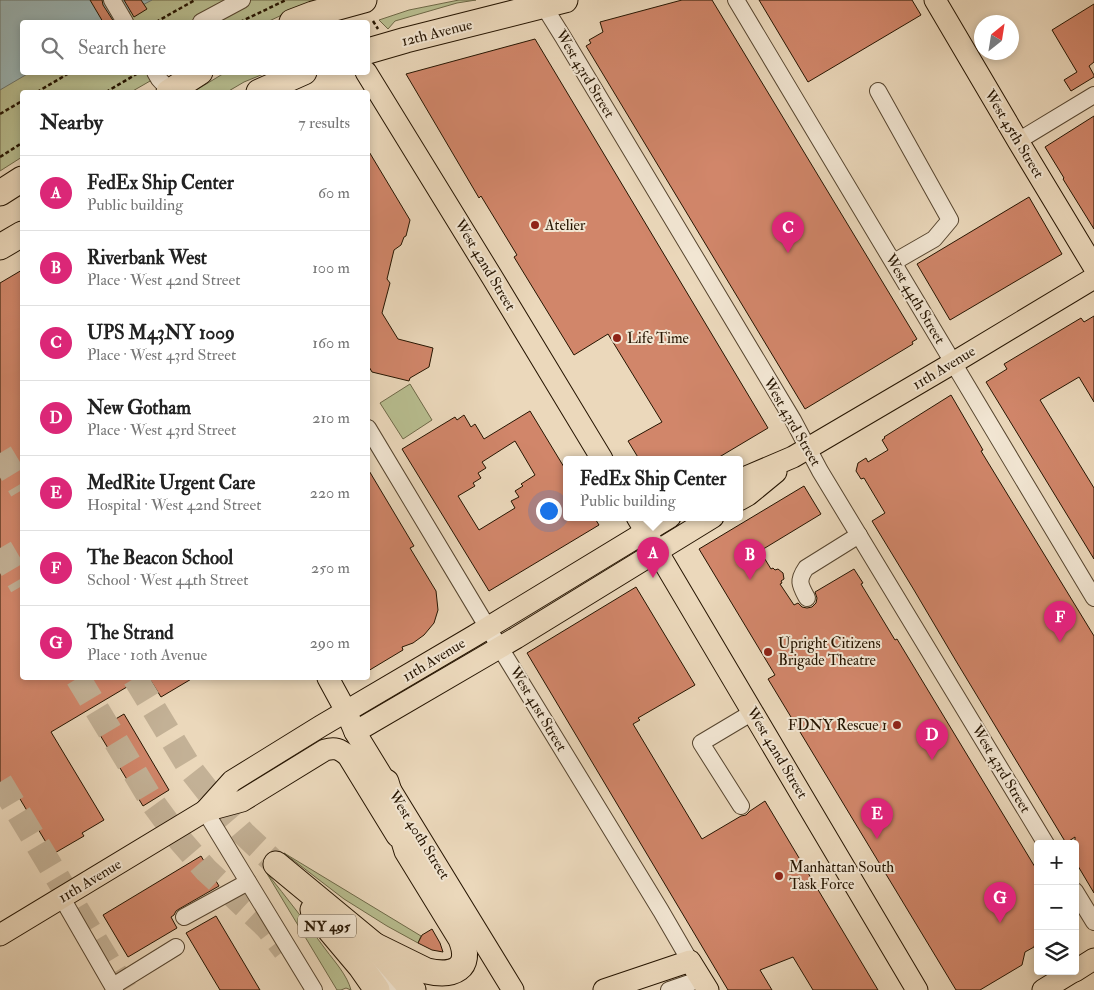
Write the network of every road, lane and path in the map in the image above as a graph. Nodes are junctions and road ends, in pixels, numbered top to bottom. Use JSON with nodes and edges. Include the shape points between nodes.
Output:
{"nodes":[{"id":1,"x":104,"y":0,"type":"edge"},
{"id":2,"x":112,"y":0,"type":"edge"},
{"id":3,"x":195,"y":0,"type":"edge"},
{"id":4,"x":242,"y":0,"type":"edge"},
{"id":5,"x":286,"y":0,"type":"edge"},
{"id":6,"x":736,"y":0,"type":"edge"},
{"id":7,"x":935,"y":0,"type":"edge"},
{"id":8,"x":549,"y":2,"type":"edge"},
{"id":9,"x":368,"y":10,"type":"edge"},
{"id":10,"x":321,"y":11,"type":"edge"},
{"id":11,"x":112,"y":20,"type":"edge"},
{"id":12,"x":124,"y":20,"type":"edge"},
{"id":13,"x":160,"y":20,"type":"edge"},
{"id":14,"x":205,"y":20,"type":"edge"},
{"id":15,"x":244,"y":20,"type":"edge"},
{"id":16,"x":297,"y":20,"type":"edge"},
{"id":17,"x":370,"y":21,"type":"edge"},
{"id":18,"x":374,"y":42,"type":"edge"},
{"id":19,"x":67,"y":75,"type":"edge"},
{"id":20,"x":135,"y":75,"type":"edge"},
{"id":21,"x":157,"y":75,"type":"edge"},
{"id":22,"x":196,"y":75,"type":"edge"},
{"id":23,"x":297,"y":75,"type":"edge"},
{"id":24,"x":368,"y":75,"type":"edge"},
{"id":25,"x":40,"y":90,"type":"edge"},
{"id":26,"x":109,"y":90,"type":"edge"},
{"id":27,"x":168,"y":90,"type":"edge"},
{"id":28,"x":173,"y":90,"type":"edge"},
{"id":29,"x":264,"y":90,"type":"edge"},
{"id":30,"x":878,"y":91,"type":"dead end"},
{"id":31,"x":1094,"y":95,"type":"edge"},
{"id":32,"x":20,"y":102,"type":"edge"},
{"id":33,"x":0,"y":114,"type":"edge"},
{"id":34,"x":1018,"y":141,"type":"junction"},
{"id":35,"x":20,"y":144,"type":"edge"},
{"id":36,"x":0,"y":156,"type":"edge"},
{"id":37,"x":20,"y":179,"type":"edge"},
{"id":38,"x":0,"y":193,"type":"edge"},
{"id":39,"x":894,"y":262,"type":"junction"},
{"id":40,"x":1094,"y":267,"type":"edge"},
{"id":41,"x":1094,"y":278,"type":"edge"},
{"id":42,"x":953,"y":363,"type":"junction"},
{"id":43,"x":370,"y":431,"type":"edge"},
{"id":44,"x":801,"y":453,"type":"junction"},
{"id":45,"x":600,"y":456,"type":"edge"},
{"id":46,"x":743,"y":478,"type":"edge"},
{"id":47,"x":743,"y":497,"type":"edge"},
{"id":48,"x":706,"y":521,"type":"edge"},
{"id":49,"x":642,"y":524,"type":"edge"},
{"id":50,"x":859,"y":535,"type":"junction"},
{"id":51,"x":657,"y":551,"type":"junction"},
{"id":52,"x":807,"y":598,"type":"dead end"},
{"id":53,"x":1094,"y":598,"type":"edge"},
{"id":54,"x":488,"y":628,"type":"junction"},
{"id":55,"x":500,"y":648,"type":"junction"},
{"id":56,"x":329,"y":680,"type":"edge"},
{"id":57,"x":346,"y":711,"type":"junction"},
{"id":58,"x":753,"y":712,"type":"junction"},
{"id":59,"x":355,"y":732,"type":"junction"},
{"id":60,"x":340,"y":750,"type":"junction"},
{"id":61,"x":386,"y":782,"type":"junction"},
{"id":62,"x":741,"y":806,"type":"dead end"},
{"id":63,"x":205,"y":811,"type":"junction"},
{"id":64,"x":1044,"y":840,"type":"edge"},
{"id":65,"x":407,"y":851,"type":"junction"},
{"id":66,"x":248,"y":882,"type":"junction"},
{"id":67,"x":62,"y":898,"type":"junction"},
{"id":68,"x":1079,"y":898,"type":"edge"},
{"id":69,"x":336,"y":914,"type":"junction"},
{"id":70,"x":184,"y":917,"type":"dead end"},
{"id":71,"x":1094,"y":922,"type":"edge"},
{"id":72,"x":0,"y":935,"type":"edge"},
{"id":73,"x":374,"y":945,"type":"junction"},
{"id":74,"x":176,"y":948,"type":"dead end"},
{"id":75,"x":1094,"y":959,"type":"edge"},
{"id":76,"x":690,"y":960,"type":"junction"},
{"id":77,"x":1079,"y":968,"type":"edge"},
{"id":78,"x":1068,"y":975,"type":"edge"},
{"id":79,"x":704,"y":984,"type":"edge"},
{"id":80,"x":114,"y":988,"type":"edge"},
{"id":81,"x":314,"y":990,"type":"edge"},
{"id":82,"x":377,"y":990,"type":"edge"},
{"id":83,"x":392,"y":990,"type":"edge"},
{"id":84,"x":413,"y":990,"type":"edge"},
{"id":85,"x":513,"y":990,"type":"edge"},
{"id":86,"x":604,"y":990,"type":"edge"},
{"id":87,"x":669,"y":990,"type":"edge"},
{"id":88,"x":917,"y":990,"type":"edge"},
{"id":89,"x":1043,"y":990,"type":"edge"}],
"edges":[{"from":1,"to":11,"type":"street","via":[[103,6]]},
{"from":2,"to":12,"type":"street"},
{"from":3,"to":13,"type":"path"},
{"from":4,"to":14,"type":"street"},
{"from":5,"to":15,"type":"path"},
{"from":6,"to":39,"type":"street","name":"West 44th Street"},
{"from":7,"to":34,"type":"main road","name":"West 45th Street"},
{"from":8,"to":18,"type":"highway","name":"12th Avenue","via":[[406,40]]},
{"from":8,"to":44,"type":"street","name":"West 43rd Street","via":[[563,37],[752,352]]},
{"from":9,"to":10,"type":"highway"},
{"from":10,"to":16,"type":"highway"},
{"from":17,"to":18,"type":"path"},
{"from":19,"to":25,"type":"path"},
{"from":20,"to":26,"type":"path"},
{"from":21,"to":27,"type":"street"},
{"from":22,"to":28,"type":"highway"},
{"from":23,"to":29,"type":"highway"},
{"from":24,"to":45,"type":"main road","name":"West 42nd Street"},
{"from":30,"to":39,"type":"street","via":[[950,220],[934,238]]},
{"from":31,"to":34,"type":"street"},
{"from":32,"to":33,"type":"path"},
{"from":34,"to":40,"type":"main road","name":"West 45th Street"},
{"from":35,"to":36,"type":"path"},
{"from":37,"to":38,"type":"highway"},
{"from":39,"to":42,"type":"street","name":"West 44th Street"},
{"from":41,"to":42,"type":"main road","name":"11th Avenue"},
{"from":42,"to":44,"type":"main road","name":"11th Avenue"},
{"from":42,"to":53,"type":"street","name":"West 44th Street"},
{"from":43,"to":54,"type":"street","name":"West 41st Street"},
{"from":44,"to":46,"type":"main road","name":"11th Avenue"},
{"from":44,"to":47,"type":"main road","name":"11th Avenue"},
{"from":44,"to":50,"type":"street","name":"West 43rd Street","via":[[820,471]]},
{"from":48,"to":51,"type":"main road","name":"11th Avenue"},
{"from":49,"to":51,"type":"main road","name":"West 42nd Street"},
{"from":49,"to":54,"type":"main road","name":"11th Avenue"},
{"from":50,"to":52,"type":"street","via":[[806,568],[800,586]]},
{"from":50,"to":64,"type":"street","name":"West 43rd Street"},
{"from":51,"to":55,"type":"main road","name":"11th Avenue"},
{"from":51,"to":58,"type":"main road","name":"West 42nd Street"},
{"from":54,"to":55,"type":"street","name":"West 41st Street"},
{"from":54,"to":57,"type":"main road","name":"11th Avenue"},
{"from":55,"to":59,"type":"main road","name":"11th Avenue"},
{"from":55,"to":76,"type":"street","name":"West 41st Street"},
{"from":56,"to":57,"type":"main road","name":"West 40th Street"},
{"from":57,"to":59,"type":"main road","name":"West 40th Street"},
{"from":57,"to":63,"type":"main road","name":"11th Avenue","via":[[232,781]]},
{"from":58,"to":62,"type":"street","via":[[701,743]]},
{"from":58,"to":88,"type":"main road","name":"West 42nd Street"},
{"from":59,"to":60,"type":"street"},
{"from":59,"to":61,"type":"main road","name":"West 40th Street"},
{"from":60,"to":63,"type":"main road","name":"11th Avenue","via":[[325,750],[242,801]]},
{"from":60,"to":65,"type":"main road","name":"West 40th Street","via":[[348,756]]},
{"from":61,"to":65,"type":"highway"},
{"from":61,"to":85,"type":"main road","name":"West 40th Street"},
{"from":63,"to":66,"type":"street"},
{"from":63,"to":67,"type":"main road","name":"11th Avenue"},
{"from":65,"to":73,"type":"highway","via":[[461,939],[465,955],[463,962],[455,971],[436,973]]},
{"from":66,"to":70,"type":"street"},
{"from":66,"to":81,"type":"street"},
{"from":67,"to":72,"type":"main road","name":"11th Avenue"},
{"from":67,"to":80,"type":"street"},
{"from":68,"to":71,"type":"street"},
{"from":69,"to":73,"type":"highway"},
{"from":69,"to":82,"type":"highway","number":"NY 495","via":[[276,864]]},
{"from":69,"to":83,"type":"street"},
{"from":73,"to":84,"type":"highway"},
{"from":74,"to":80,"type":"street"},
{"from":75,"to":77,"type":"main road"},
{"from":76,"to":79,"type":"main road","name":"West 41st Street"},
{"from":76,"to":86,"type":"main road"},
{"from":78,"to":89,"type":"main road"},
{"from":79,"to":87,"type":"street"}]}
